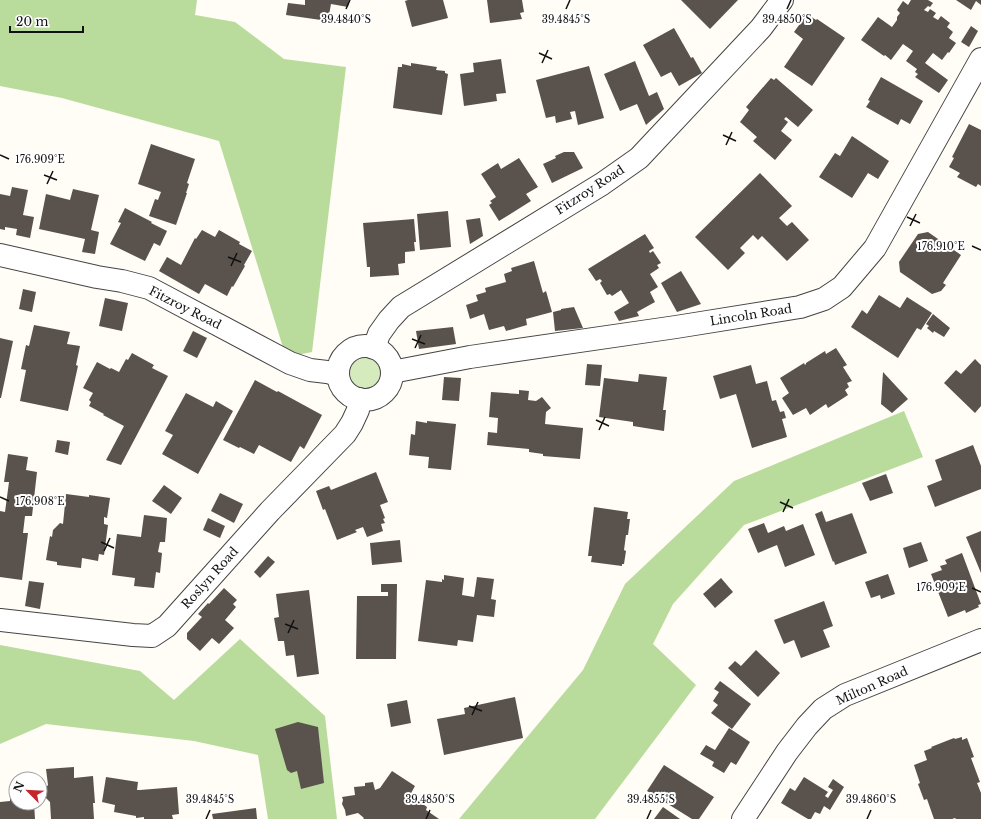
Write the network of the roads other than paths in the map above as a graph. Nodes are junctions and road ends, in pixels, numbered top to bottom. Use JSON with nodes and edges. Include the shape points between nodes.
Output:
{"nodes":[{"id":1,"x":782,"y":0,"type":"edge"},
{"id":2,"x":981,"y":59,"type":"edge"},
{"id":3,"x":0,"y":255,"type":"edge"},
{"id":4,"x":374,"y":348,"type":"junction"},
{"id":5,"x":392,"y":372,"type":"junction"},
{"id":6,"x":338,"y":375,"type":"junction"},
{"id":7,"x":359,"y":399,"type":"junction"},
{"id":8,"x":0,"y":620,"type":"edge"},
{"id":9,"x":981,"y":640,"type":"edge"},
{"id":10,"x":742,"y":819,"type":"edge"}],
"edges":[{"from":1,"to":4,"type":"street","name":"Fitzroy Road","via":[[761,28],[638,158],[602,184],[401,307],[379,334]]},
{"from":2,"to":5,"type":"street","name":"Lincoln Road","via":[[874,248],[842,287],[824,299],[800,307]]},
{"from":3,"to":6,"type":"street","name":"Fitzroy Road","via":[[148,288],[290,363]]},
{"from":4,"to":5,"type":"street","via":[[386,357]]},
{"from":4,"to":6,"type":"street","via":[[365,346],[348,352],[342,360]]},
{"from":5,"to":7,"type":"street","via":[[388,388],[382,394],[367,400]]},
{"from":6,"to":7,"type":"street","via":[[345,390]]},
{"from":7,"to":8,"type":"street","name":"Roslyn Road","via":[[358,410],[345,434],[270,511],[167,626],[152,636]]},
{"from":9,"to":10,"type":"street","name":"Milton Road","via":[[845,695],[823,709],[787,752]]}]}
